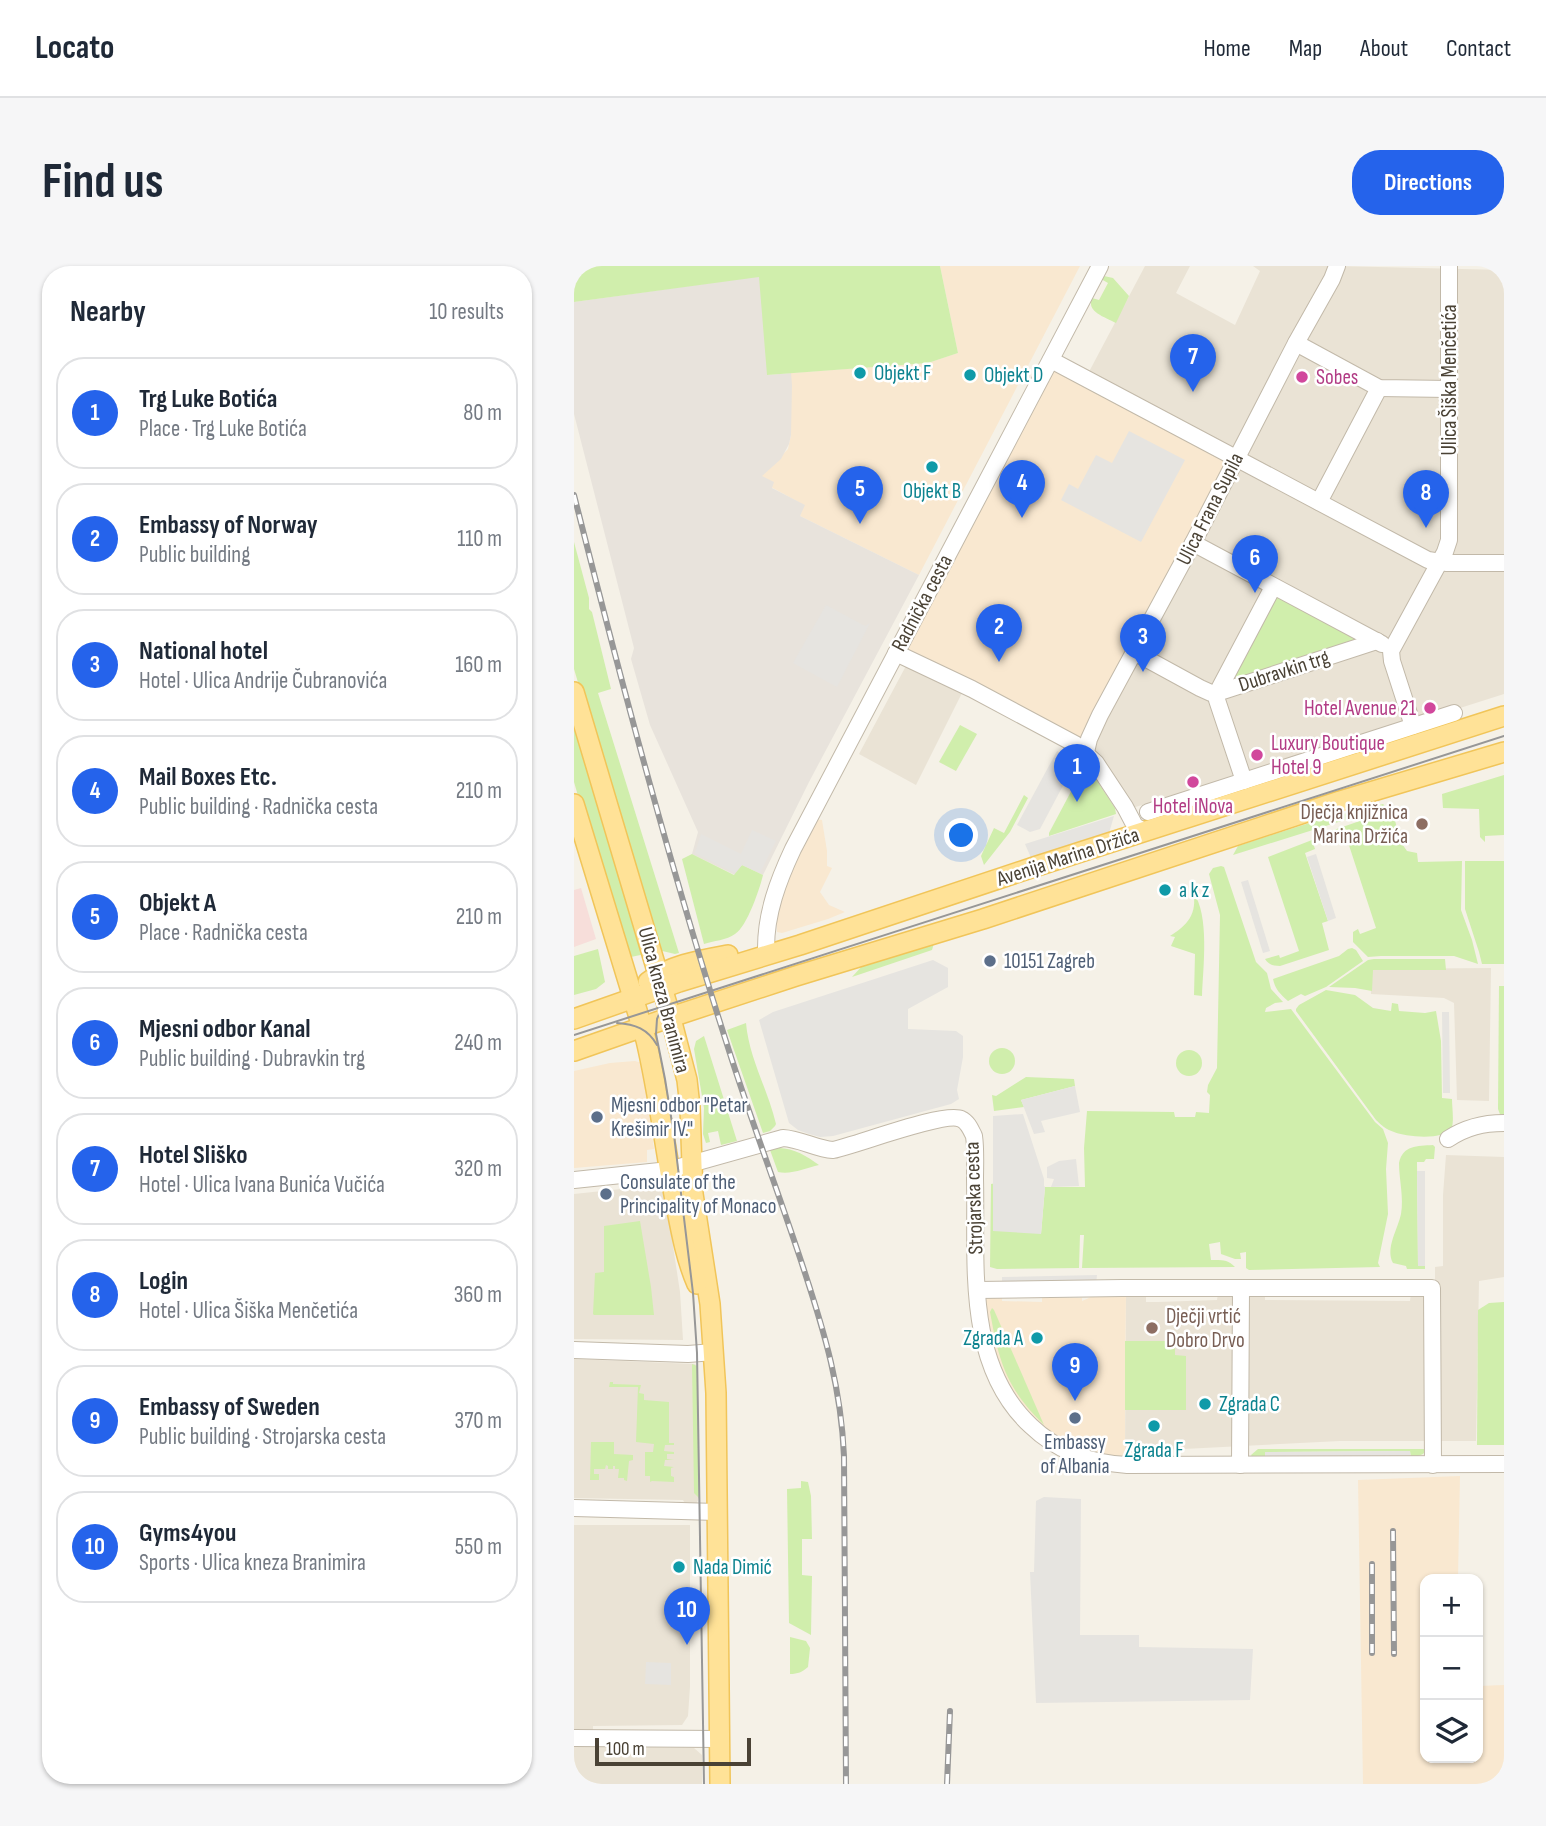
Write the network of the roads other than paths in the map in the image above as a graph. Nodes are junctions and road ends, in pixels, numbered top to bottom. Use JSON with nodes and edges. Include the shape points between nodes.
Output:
{"nodes":[{"id":1,"x":1100,"y":266,"type":"edge"},
{"id":2,"x":1337,"y":266,"type":"edge"},
{"id":3,"x":1449,"y":266,"type":"edge"},
{"id":4,"x":1296,"y":344,"type":"junction"},
{"id":5,"x":1051,"y":360,"type":"junction"},
{"id":6,"x":1379,"y":388,"type":"junction"},
{"id":7,"x":1449,"y":389,"type":"junction"},
{"id":8,"x":1236,"y":458,"type":"junction"},
{"id":9,"x":1319,"y":502,"type":"junction"},
{"id":10,"x":1193,"y":543,"type":"junction"},
{"id":11,"x":1439,"y":562,"type":"junction"},
{"id":12,"x":1504,"y":563,"type":"edge"},
{"id":13,"x":1273,"y":587,"type":"junction"},
{"id":14,"x":1385,"y":644,"type":"junction"},
{"id":15,"x":1134,"y":652,"type":"junction"},
{"id":16,"x":896,"y":653,"type":"junction"},
{"id":17,"x":574,"y":692,"type":"edge"},
{"id":18,"x":1217,"y":693,"type":"junction"},
{"id":19,"x":1454,"y":713,"type":"dead end"},
{"id":20,"x":1504,"y":716,"type":"edge"},
{"id":21,"x":1413,"y":726,"type":"junction"},
{"id":22,"x":1086,"y":752,"type":"junction"},
{"id":23,"x":1504,"y":752,"type":"edge"},
{"id":24,"x":1504,"y":761,"type":"edge"},
{"id":25,"x":1469,"y":762,"type":"junction"},
{"id":26,"x":1244,"y":781,"type":"junction"},
{"id":27,"x":574,"y":804,"type":"edge"},
{"id":28,"x":1148,"y":812,"type":"dead end"},
{"id":29,"x":1146,"y":832,"type":"junction"},
{"id":30,"x":800,"y":945,"type":"junction"},
{"id":31,"x":766,"y":948,"type":"junction"},
{"id":32,"x":661,"y":981,"type":"junction"},
{"id":33,"x":633,"y":998,"type":"junction"},
{"id":34,"x":671,"y":1017,"type":"junction"},
{"id":35,"x":574,"y":1019,"type":"edge"},
{"id":36,"x":642,"y":1027,"type":"junction"},
{"id":37,"x":574,"y":1051,"type":"edge"},
{"id":38,"x":1504,"y":1123,"type":"edge"},
{"id":39,"x":1448,"y":1139,"type":"dead end"},
{"id":40,"x":691,"y":1164,"type":"junction"},
{"id":41,"x":669,"y":1170,"type":"junction"},
{"id":42,"x":574,"y":1180,"type":"edge"},
{"id":43,"x":1241,"y":1289,"type":"junction"},
{"id":44,"x":977,"y":1290,"type":"junction"},
{"id":45,"x":711,"y":1317,"type":"junction"},
{"id":46,"x":574,"y":1350,"type":"edge"},
{"id":47,"x":714,"y":1352,"type":"junction"},
{"id":48,"x":1504,"y":1464,"type":"edge"},
{"id":49,"x":1240,"y":1465,"type":"junction"},
{"id":50,"x":1433,"y":1465,"type":"junction"},
{"id":51,"x":574,"y":1508,"type":"edge"},
{"id":52,"x":717,"y":1511,"type":"junction"},
{"id":53,"x":574,"y":1738,"type":"edge"},
{"id":54,"x":719,"y":1740,"type":"junction"},
{"id":55,"x":720,"y":1784,"type":"edge"}],
"edges":[{"from":1,"to":5,"type":"street","name":"Radnička cesta"},
{"from":2,"to":4,"type":"street","name":"Ulica Frana Supila"},
{"from":3,"to":7,"type":"street","name":"Ulica Šiška Menčetića"},
{"from":4,"to":6,"type":"street"},
{"from":4,"to":8,"type":"street","name":"Ulica Frana Supila"},
{"from":5,"to":8,"type":"street"},
{"from":5,"to":16,"type":"street","name":"Radnička cesta"},
{"from":6,"to":7,"type":"street"},
{"from":6,"to":9,"type":"street"},
{"from":7,"to":11,"type":"street","name":"Ulica Šiška Menčetića","via":[[1449,534]]},
{"from":8,"to":9,"type":"street"},
{"from":8,"to":10,"type":"street","name":"Ulica Frana Supila"},
{"from":9,"to":11,"type":"street"},
{"from":10,"to":13,"type":"street"},
{"from":10,"to":15,"type":"street","name":"Ulica Frana Supila"},
{"from":11,"to":12,"type":"street"},
{"from":11,"to":14,"type":"street","name":"Ulica Šiška Menčetića"},
{"from":13,"to":14,"type":"street","name":"Dubravkin trg"},
{"from":13,"to":18,"type":"street","name":"Dubravkin trg"},
{"from":14,"to":18,"type":"street","name":"Dubravkin trg"},
{"from":14,"to":21,"type":"street"},
{"from":15,"to":18,"type":"street"},
{"from":15,"to":22,"type":"street","name":"Ulica Frana Supila"},
{"from":16,"to":22,"type":"street","via":[[1015,711]]},
{"from":16,"to":31,"type":"street","name":"Radnička cesta","via":[[787,863],[771,906]]},
{"from":17,"to":32,"type":"main road","name":"Ulica kneza Branimira"},
{"from":18,"to":26,"type":"street"},
{"from":19,"to":21,"type":"street","name":"Avenija Marina Držića"},
{"from":20,"to":29,"type":"main road","name":"Avenija Marina Držića"},
{"from":21,"to":26,"type":"street","name":"Avenija Marina Držića"},
{"from":22,"to":29,"type":"street","via":[[1135,825]]},
{"from":23,"to":25,"type":"main road","name":"Avenija Marina Držića"},
{"from":24,"to":25,"type":"main road"},
{"from":25,"to":34,"type":"main road","name":"Avenija Marina Držića"},
{"from":26,"to":28,"type":"street","name":"Avenija Marina Držića"},
{"from":27,"to":33,"type":"main road","name":"Ulica kneza Branimira"},
{"from":29,"to":30,"type":"main road","name":"Avenija Marina Držića"},
{"from":30,"to":31,"type":"main road"},
{"from":30,"to":32,"type":"main road","name":"Avenija Marina Držića"},
{"from":31,"to":32,"type":"main road","via":[[675,968]]},
{"from":32,"to":33,"type":"main road","name":"Avenija Marina Držića"},
{"from":32,"to":34,"type":"main road","name":"Ulica kneza Branimira"},
{"from":33,"to":35,"type":"main road","name":"Avenija Marina Držića"},
{"from":33,"to":36,"type":"main road","name":"Ulica kneza Branimira"},
{"from":34,"to":36,"type":"main road","name":"Avenija Marina Držića"},
{"from":34,"to":40,"type":"main road","name":"Ulica kneza Branimira","via":[[687,1080]]},
{"from":36,"to":37,"type":"main road","name":"Avenija Marina Držića"},
{"from":36,"to":41,"type":"main road","name":"Ulica kneza Branimira"},
{"from":38,"to":39,"type":"street","via":[[1472,1127]]},
{"from":40,"to":41,"type":"street","name":"Strojarska cesta"},
{"from":40,"to":44,"type":"street","name":"Strojarska cesta","via":[[776,1139],[834,1150],[940,1119],[962,1119],[975,1143]]},
{"from":40,"to":45,"type":"main road","name":"Ulica kneza Branimira"},
{"from":41,"to":42,"type":"street","name":"Strojarska cesta"},
{"from":41,"to":45,"type":"main road","name":"Ulica kneza Branimira","via":[[692,1272]]},
{"from":43,"to":44,"type":"street"},
{"from":43,"to":49,"type":"street"},
{"from":43,"to":50,"type":"street","via":[[1432,1289]]},
{"from":44,"to":49,"type":"street","name":"Strojarska cesta","via":[[994,1377],[1011,1405],[1050,1442],[1080,1457],[1111,1464]]},
{"from":45,"to":47,"type":"main road","name":"Ulica kneza Branimira"},
{"from":46,"to":47,"type":"street"},
{"from":47,"to":52,"type":"main road","name":"Ulica kneza Branimira"},
{"from":48,"to":50,"type":"street","name":"Strojarska cesta"},
{"from":49,"to":50,"type":"street","name":"Strojarska cesta"},
{"from":51,"to":52,"type":"street"},
{"from":52,"to":54,"type":"main road","name":"Ulica kneza Branimira"},
{"from":53,"to":54,"type":"street"},
{"from":54,"to":55,"type":"main road","name":"Ulica kneza Branimira"}]}
